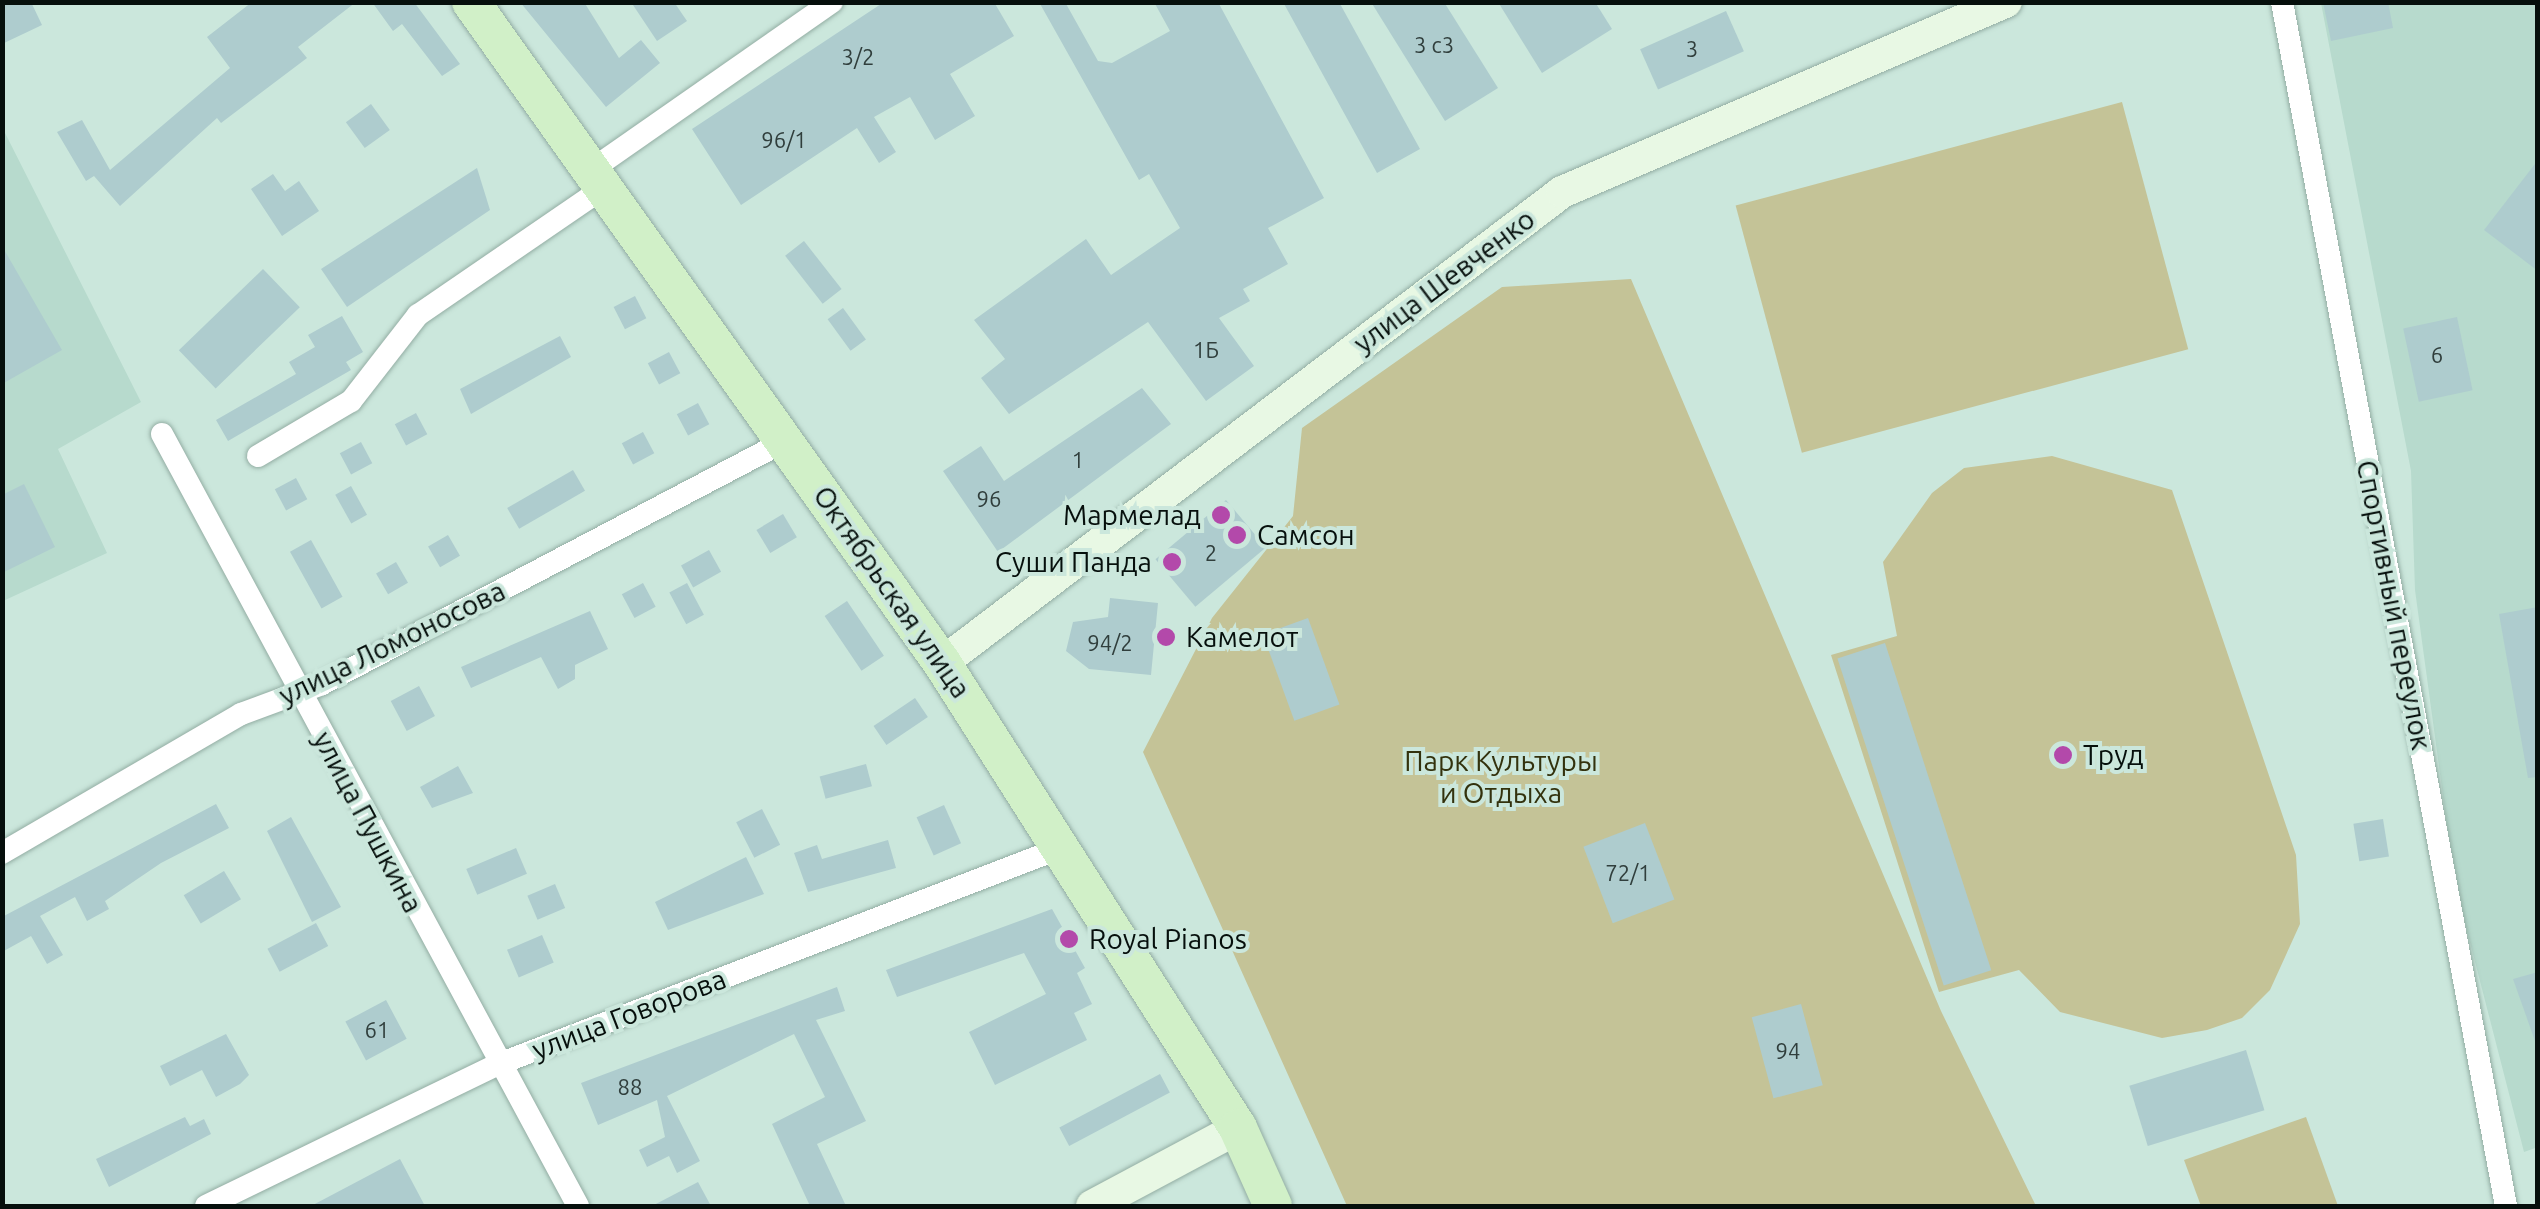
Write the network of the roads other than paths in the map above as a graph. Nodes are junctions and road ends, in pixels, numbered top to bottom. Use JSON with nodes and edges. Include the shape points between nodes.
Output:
{"nodes":[{"id":1,"x":471,"y":2,"type":"edge"},
{"id":2,"x":832,"y":2,"type":"edge"},
{"id":3,"x":2282,"y":2,"type":"edge"},
{"id":4,"x":2002,"y":3,"type":"edge"},
{"id":5,"x":600,"y":178,"type":"junction"},
{"id":6,"x":162,"y":434,"type":"dead end"},
{"id":7,"x":786,"y":440,"type":"junction"},
{"id":8,"x":258,"y":456,"type":"dead end"},
{"id":9,"x":942,"y":662,"type":"junction"},
{"id":10,"x":298,"y":692,"type":"junction"},
{"id":11,"x":1063,"y":847,"type":"junction"},
{"id":12,"x":2,"y":853,"type":"edge"},
{"id":13,"x":500,"y":1064,"type":"junction"},
{"id":14,"x":1238,"y":1128,"type":"junction"},
{"id":15,"x":206,"y":1206,"type":"edge"},
{"id":16,"x":578,"y":1206,"type":"edge"},
{"id":17,"x":1092,"y":1206,"type":"edge"},
{"id":18,"x":1272,"y":1206,"type":"edge"},
{"id":19,"x":2506,"y":1206,"type":"edge"}],
"edges":[{"from":1,"to":5,"type":"main road","name":"Октябрьская улица"},
{"from":2,"to":5,"type":"street"},
{"from":3,"to":19,"type":"street","name":"Спортивный переулок"},
{"from":4,"to":9,"type":"street","name":"улица Шевченко","via":[[1562,192]]},
{"from":5,"to":7,"type":"main road","name":"Октябрьская улица"},
{"from":5,"to":8,"type":"street","via":[[563,224],[418,315],[351,401]]},
{"from":6,"to":10,"type":"street","name":"улица Пушкина"},
{"from":7,"to":9,"type":"main road","name":"Октябрьская улица"},
{"from":7,"to":10,"type":"street","name":"улица Ломоносова"},
{"from":9,"to":11,"type":"main road","name":"Октябрьская улица"},
{"from":10,"to":12,"type":"street","name":"улица Ломоносова","via":[[241,714]]},
{"from":10,"to":13,"type":"street","name":"улица Пушкина"},
{"from":11,"to":13,"type":"street","name":"улица Говорова"},
{"from":11,"to":14,"type":"main road","name":"Октябрьская улица"},
{"from":13,"to":15,"type":"street","name":"улица Говорова"},
{"from":13,"to":16,"type":"street","name":"улица Пушкина"},
{"from":14,"to":17,"type":"street"},
{"from":14,"to":18,"type":"main road","name":"Октябрьская улица"}]}
